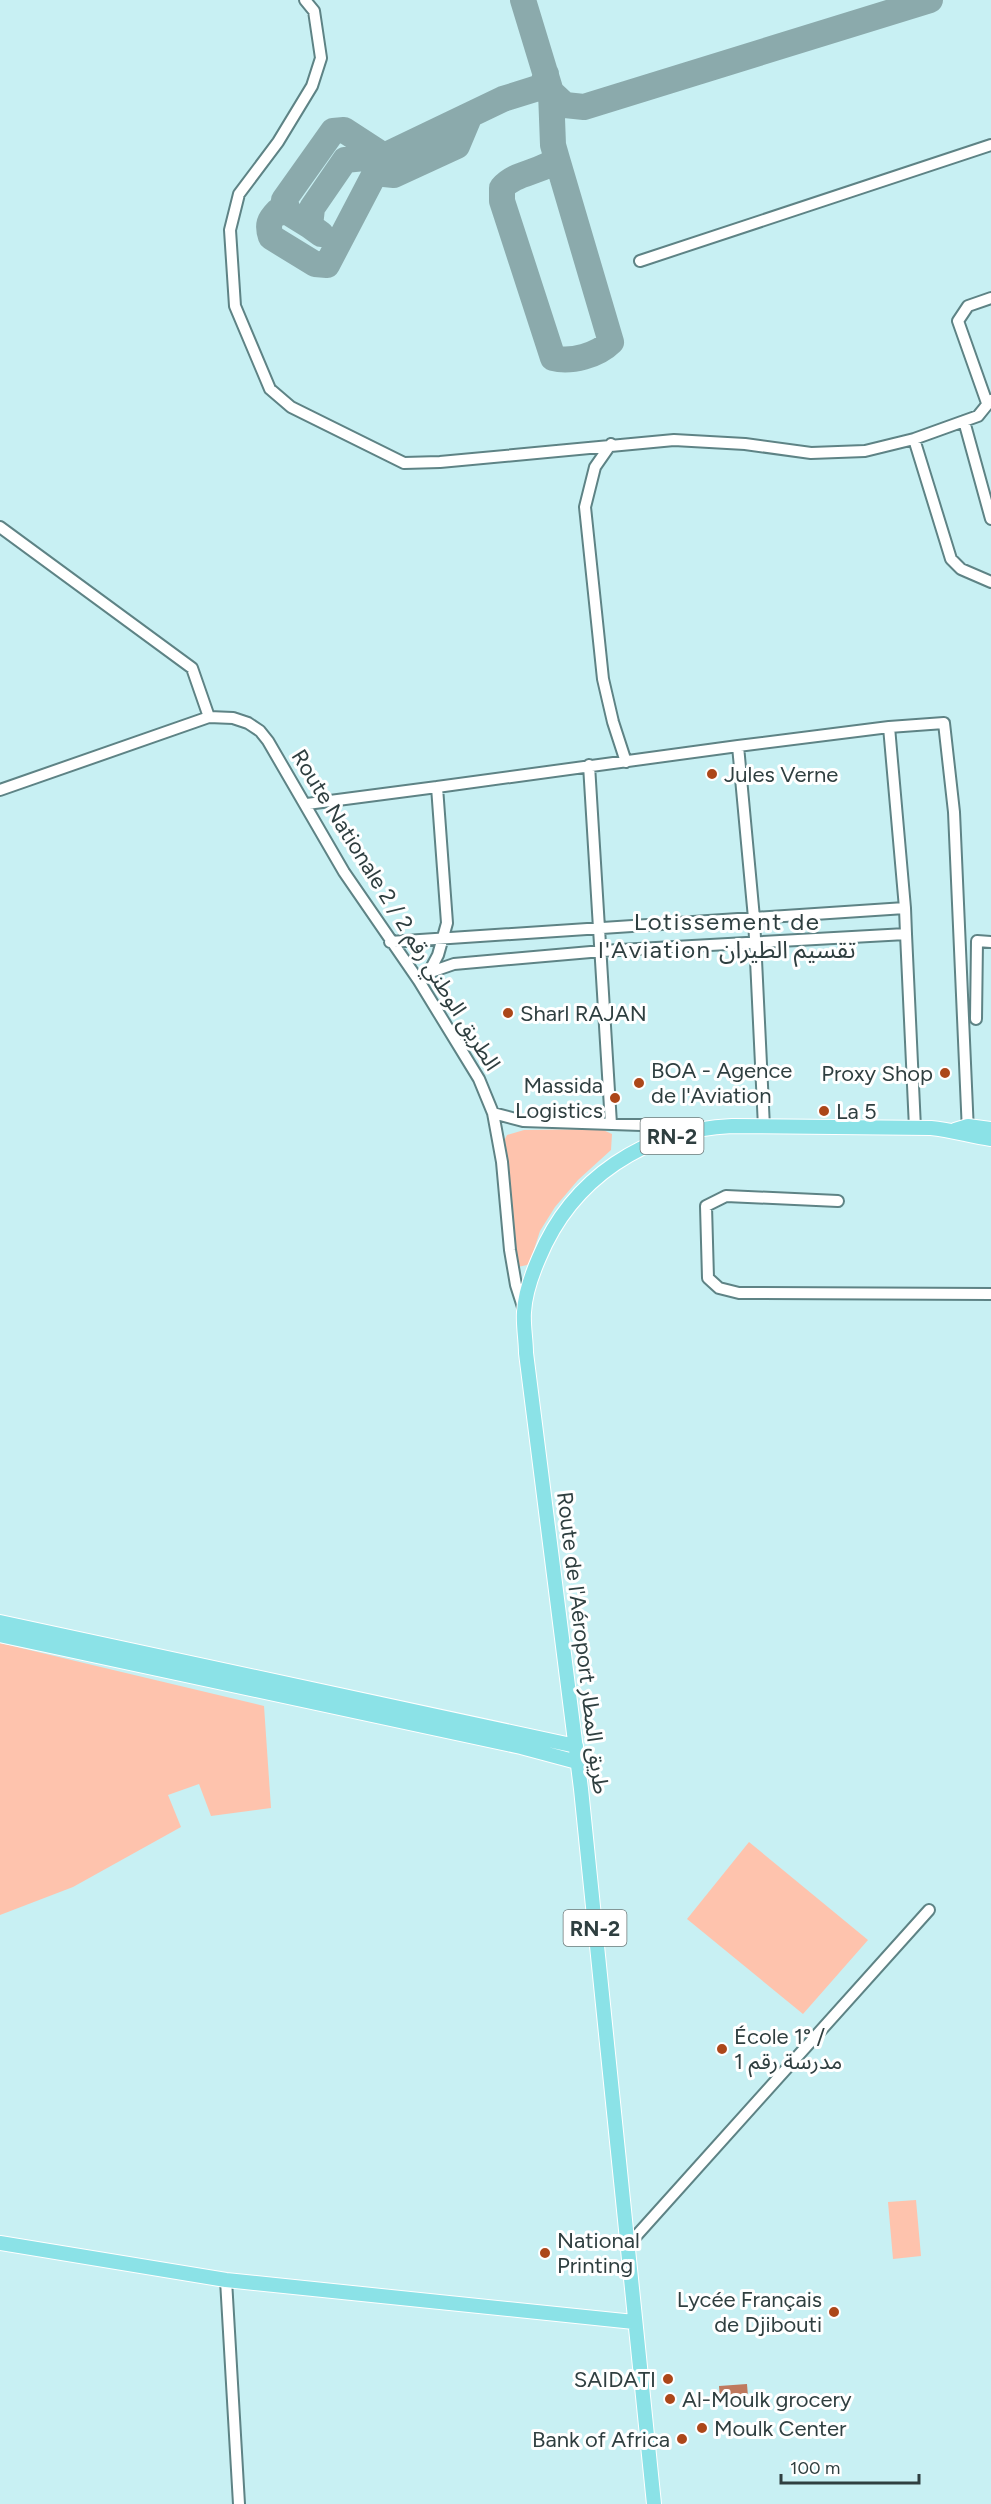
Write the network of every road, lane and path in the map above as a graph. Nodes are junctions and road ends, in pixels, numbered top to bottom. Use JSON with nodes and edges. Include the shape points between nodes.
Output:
{"nodes":[{"id":1,"x":305,"y":0,"type":"edge"},
{"id":2,"x":991,"y":145,"type":"edge"},
{"id":3,"x":639,"y":261,"type":"dead end"},
{"id":4,"x":991,"y":298,"type":"edge"},
{"id":5,"x":989,"y":401,"type":"edge"},
{"id":6,"x":964,"y":421,"type":"junction"},
{"id":7,"x":914,"y":439,"type":"junction"},
{"id":8,"x":610,"y":444,"type":"junction"},
{"id":9,"x":991,"y":519,"type":"edge"},
{"id":10,"x":0,"y":528,"type":"edge"},
{"id":11,"x":991,"y":582,"type":"edge"},
{"id":12,"x":209,"y":717,"type":"junction"},
{"id":13,"x":889,"y":727,"type":"junction"},
{"id":14,"x":738,"y":746,"type":"junction"},
{"id":15,"x":626,"y":762,"type":"junction"},
{"id":16,"x":589,"y":765,"type":"junction"},
{"id":17,"x":437,"y":786,"type":"junction"},
{"id":18,"x":0,"y":790,"type":"edge"},
{"id":19,"x":307,"y":804,"type":"junction"},
{"id":20,"x":904,"y":908,"type":"junction"},
{"id":21,"x":754,"y":918,"type":"junction"},
{"id":22,"x":599,"y":928,"type":"junction"},
{"id":23,"x":906,"y":934,"type":"junction"},
{"id":24,"x":445,"y":937,"type":"junction"},
{"id":25,"x":390,"y":942,"type":"junction"},
{"id":26,"x":991,"y":942,"type":"edge"},
{"id":27,"x":755,"y":944,"type":"junction"},
{"id":28,"x":602,"y":951,"type":"junction"},
{"id":29,"x":429,"y":972,"type":"junction"},
{"id":30,"x":419,"y":981,"type":"junction"},
{"id":31,"x":976,"y":1019,"type":"dead end"},
{"id":32,"x":493,"y":1113,"type":"junction"},
{"id":33,"x":611,"y":1124,"type":"junction"},
{"id":34,"x":708,"y":1127,"type":"junction"},
{"id":35,"x":764,"y":1127,"type":"junction"},
{"id":36,"x":915,"y":1128,"type":"junction"},
{"id":37,"x":991,"y":1130,"type":"edge"},
{"id":38,"x":964,"y":1131,"type":"junction"},
{"id":39,"x":991,"y":1139,"type":"edge"},
{"id":40,"x":838,"y":1201,"type":"dead end"},
{"id":41,"x":991,"y":1294,"type":"edge"},
{"id":42,"x":524,"y":1311,"type":"junction"},
{"id":43,"x":0,"y":1622,"type":"edge"},
{"id":44,"x":0,"y":1635,"type":"edge"},
{"id":45,"x":257,"y":1684,"type":"junction"},
{"id":46,"x":576,"y":1746,"type":"junction"},
{"id":47,"x":577,"y":1762,"type":"junction"},
{"id":48,"x":928,"y":1910,"type":"dead end"},
{"id":49,"x":0,"y":2243,"type":"edge"},
{"id":50,"x":628,"y":2245,"type":"junction"},
{"id":51,"x":226,"y":2280,"type":"junction"},
{"id":52,"x":634,"y":2322,"type":"junction"},
{"id":53,"x":239,"y":2504,"type":"edge"},
{"id":54,"x":654,"y":2504,"type":"edge"}],
"edges":[{"from":1,"to":8,"type":"street","via":[[314,11],[321,58],[278,142],[239,194],[230,230],[235,306],[270,389],[291,407],[404,463]]},
{"from":2,"to":3,"type":"street"},
{"from":4,"to":5,"type":"street","via":[[968,306],[958,321]]},
{"from":5,"to":6,"type":"street","via":[[978,416]]},
{"from":6,"to":7,"type":"street"},
{"from":6,"to":9,"type":"street"},
{"from":7,"to":8,"type":"street","via":[[866,450],[811,453],[674,440]]},
{"from":7,"to":11,"type":"street","via":[[951,559],[961,569]]},
{"from":8,"to":15,"type":"street","via":[[595,467],[585,507],[603,679]]},
{"from":10,"to":12,"type":"street","via":[[192,668]]},
{"from":12,"to":18,"type":"street"},
{"from":12,"to":19,"type":"street","name":"Route Nationale 2 / الطريق الوطني رقم 2","via":[[233,718],[260,731]]},
{"from":13,"to":14,"type":"street"},
{"from":13,"to":20,"type":"street"},
{"from":13,"to":38,"type":"street","via":[[944,723],[954,812]]},
{"from":14,"to":15,"type":"street"},
{"from":14,"to":21,"type":"street"},
{"from":15,"to":16,"type":"street"},
{"from":16,"to":17,"type":"street"},
{"from":16,"to":22,"type":"street"},
{"from":17,"to":19,"type":"street"},
{"from":17,"to":24,"type":"street"},
{"from":19,"to":25,"type":"street","name":"Route Nationale 2 / الطريق الوطني رقم 2","via":[[344,872]]},
{"from":20,"to":21,"type":"street"},
{"from":20,"to":23,"type":"street"},
{"from":21,"to":22,"type":"street"},
{"from":21,"to":27,"type":"street"},
{"from":22,"to":24,"type":"street"},
{"from":22,"to":28,"type":"street"},
{"from":23,"to":27,"type":"street"},
{"from":23,"to":36,"type":"street"},
{"from":24,"to":25,"type":"street"},
{"from":24,"to":29,"type":"street"},
{"from":25,"to":30,"type":"street","name":"Route Nationale 2 / الطريق الوطني رقم 2"},
{"from":26,"to":31,"type":"street","via":[[977,941]]},
{"from":27,"to":28,"type":"street"},
{"from":27,"to":35,"type":"street"},
{"from":28,"to":29,"type":"street","via":[[454,964]]},
{"from":28,"to":33,"type":"street"},
{"from":29,"to":30,"type":"street"},
{"from":30,"to":32,"type":"street","name":"Route Nationale 2 / الطريق الوطني رقم 2","via":[[479,1079]]},
{"from":32,"to":33,"type":"street","via":[[523,1121]]},
{"from":32,"to":42,"type":"street","name":"Route Nationale 2 / الطريق الوطني رقم 2","via":[[510,1250]]},
{"from":33,"to":34,"type":"street"},
{"from":34,"to":35,"type":"main road","name":"Route de l'Aéroport طريق المطار","number":"RN-2"},
{"from":34,"to":42,"type":"main road","name":"Route de l'Aéroport طريق المطار","number":"RN-2","via":[[636,1149],[612,1164],[573,1199],[544,1245]]},
{"from":35,"to":36,"type":"main road","name":"Route de l'Aéroport طريق المطار","number":"RN-2"},
{"from":36,"to":38,"type":"main road","name":"Route de l'Aéroport طريق المطار","number":"RN-2"},
{"from":37,"to":38,"type":"main road","name":"Route de l'Aéroport طريق المطار","number":"RN-2"},
{"from":38,"to":39,"type":"main road","name":"Route de l'Aéroport طريق المطار","number":"RN-2"},
{"from":40,"to":41,"type":"street","via":[[726,1196],[706,1206],[708,1278],[719,1288],[739,1293]]},
{"from":42,"to":46,"type":"main road","name":"Route de l'Aéroport طريق المطار","number":"RN-2"},
{"from":43,"to":45,"type":"main road"},
{"from":44,"to":45,"type":"main road"},
{"from":45,"to":46,"type":"main road"},
{"from":45,"to":47,"type":"main road"},
{"from":46,"to":47,"type":"main road","name":"Route de l'Aéroport طريق المطار","number":"RN-2"},
{"from":47,"to":50,"type":"main road","name":"Route de l'Aéroport طريق المطار","number":"RN-2"},
{"from":48,"to":50,"type":"street"},
{"from":49,"to":51,"type":"main road"},
{"from":50,"to":52,"type":"main road","name":"Route de l'Aéroport طريق المطار","number":"RN-2"},
{"from":51,"to":52,"type":"main road"},
{"from":51,"to":53,"type":"street"},
{"from":52,"to":54,"type":"main road","name":"Route de l'Aéroport طريق المطار","number":"RN-2"}]}
